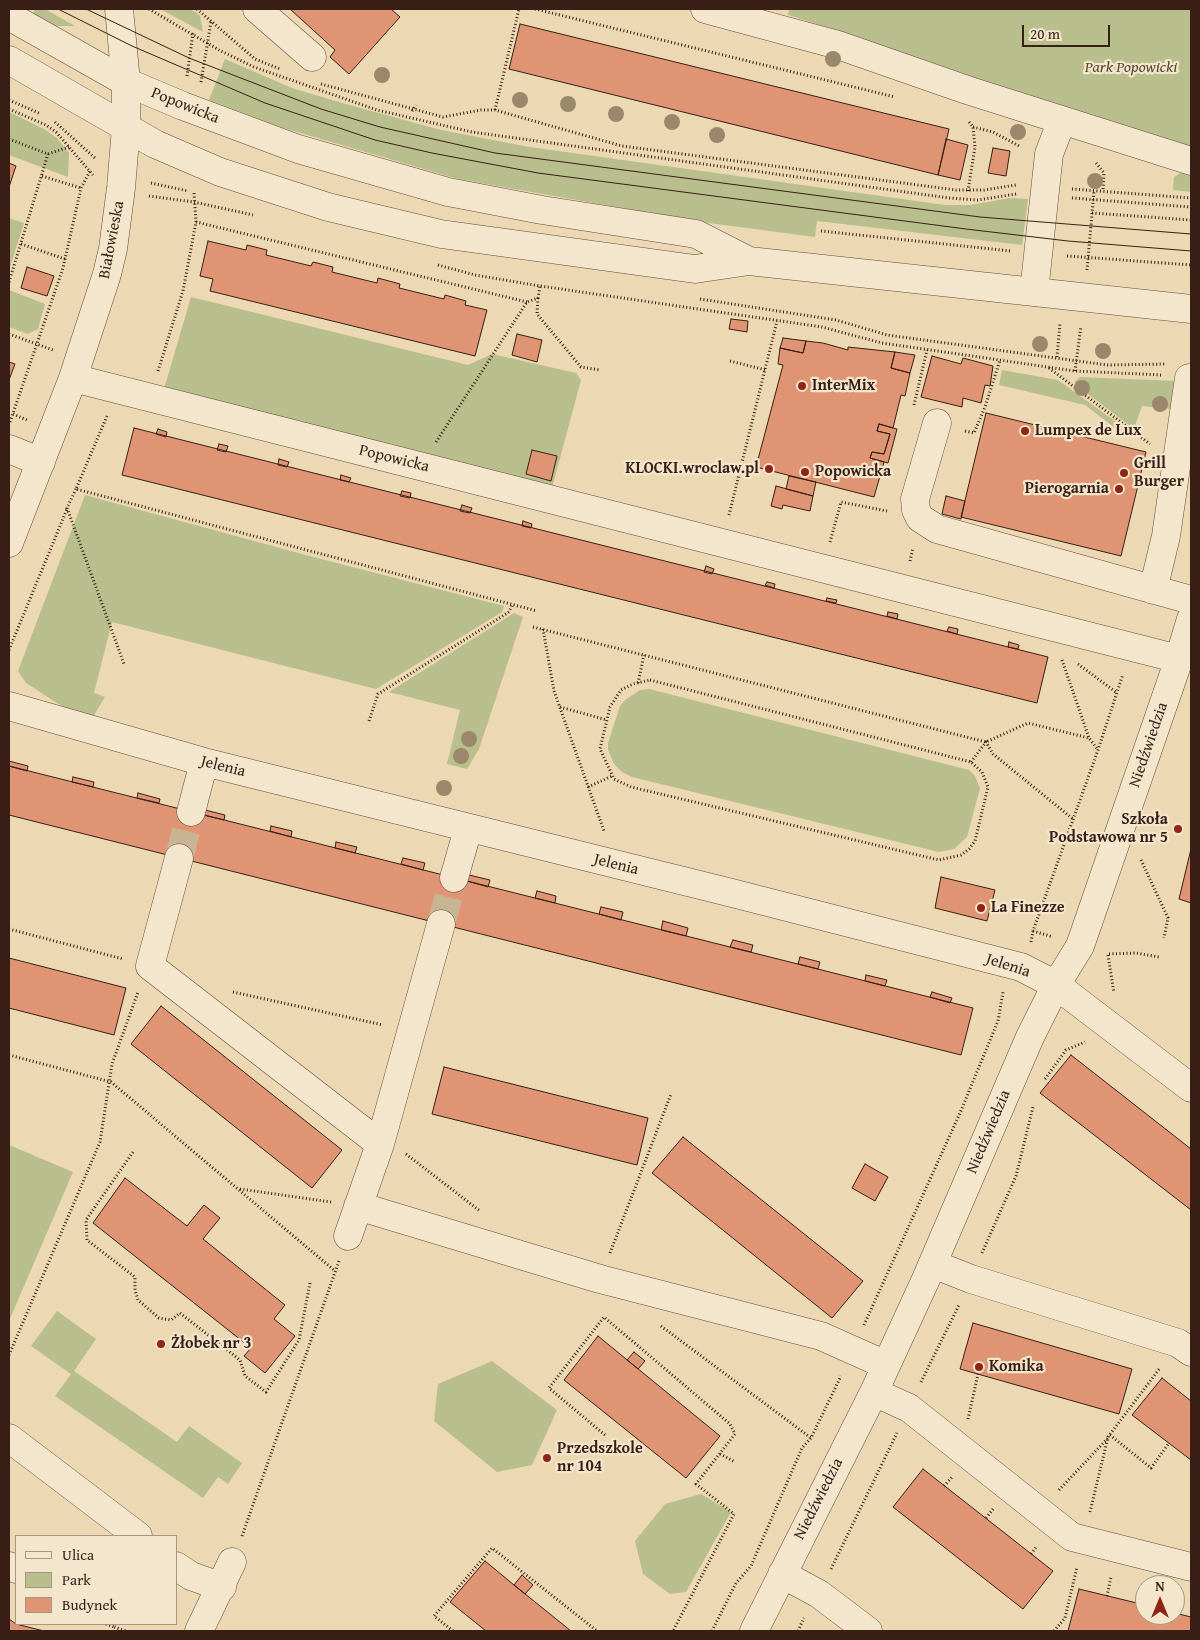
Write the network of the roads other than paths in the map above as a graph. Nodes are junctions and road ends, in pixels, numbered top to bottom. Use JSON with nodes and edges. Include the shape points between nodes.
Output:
{"nodes":[{"id":1,"x":119,"y":9,"type":"edge"},
{"id":2,"x":258,"y":9,"type":"edge"},
{"id":3,"x":705,"y":9,"type":"edge"},
{"id":4,"x":9,"y":16,"type":"edge"},
{"id":5,"x":9,"y":60,"type":"edge"},
{"id":6,"x":310,"y":68,"type":"road end"},
{"id":7,"x":126,"y":82,"type":"junction"},
{"id":8,"x":1062,"y":120,"type":"junction"},
{"id":9,"x":126,"y":128,"type":"junction"},
{"id":10,"x":1191,"y":161,"type":"edge"},
{"id":11,"x":749,"y":261,"type":"junction"},
{"id":12,"x":1034,"y":292,"type":"junction"},
{"id":13,"x":1191,"y":308,"type":"edge"},
{"id":14,"x":76,"y":369,"type":"junction"},
{"id":15,"x":1189,"y":378,"type":"road end"},
{"id":16,"x":937,"y":424,"type":"road end"},
{"id":17,"x":9,"y":449,"type":"edge"},
{"id":18,"x":41,"y":462,"type":"junction"},
{"id":19,"x":9,"y":543,"type":"edge"},
{"id":20,"x":1153,"y":590,"type":"junction"},
{"id":21,"x":1191,"y":600,"type":"edge"},
{"id":22,"x":1191,"y":619,"type":"edge"},
{"id":23,"x":1180,"y":659,"type":"junction"},
{"id":24,"x":9,"y":706,"type":"edge"},
{"id":25,"x":204,"y":762,"type":"junction"},
{"id":26,"x":191,"y":812,"type":"tunnel mouth"},
{"id":27,"x":468,"y":829,"type":"junction"},
{"id":28,"x":179,"y":858,"type":"tunnel mouth"},
{"id":29,"x":454,"y":878,"type":"tunnel mouth"},
{"id":30,"x":441,"y":924,"type":"tunnel mouth"},
{"id":31,"x":1056,"y":985,"type":"junction"},
{"id":32,"x":1191,"y":1088,"type":"edge"},
{"id":33,"x":380,"y":1144,"type":"junction"},
{"id":34,"x":358,"y":1206,"type":"junction"},
{"id":35,"x":348,"y":1236,"type":"road end"},
{"id":36,"x":933,"y":1264,"type":"junction"},
{"id":37,"x":1187,"y":1340,"type":"edge"},
{"id":38,"x":886,"y":1365,"type":"junction"},
{"id":39,"x":874,"y":1392,"type":"junction"},
{"id":40,"x":9,"y":1438,"type":"edge"},
{"id":41,"x":137,"y":1535,"type":"edge"},
{"id":42,"x":178,"y":1567,"type":"edge"},
{"id":43,"x":1191,"y":1567,"type":"edge"},
{"id":44,"x":782,"y":1574,"type":"junction"},
{"id":45,"x":198,"y":1631,"type":"edge"},
{"id":46,"x":754,"y":1631,"type":"edge"},
{"id":47,"x":868,"y":1631,"type":"edge"}],
"edges":[{"from":1,"to":7,"type":"street","name":"Białowieska"},
{"from":2,"to":6,"type":"street"},
{"from":3,"to":8,"type":"street","via":[[784,28]]},
{"from":4,"to":7,"type":"street","name":"Popowicka"},
{"from":5,"to":9,"type":"street","name":"Popowicka"},
{"from":7,"to":9,"type":"street","name":"Białowieska"},
{"from":7,"to":11,"type":"street","name":"Popowicka","via":[[230,125],[307,152],[448,192],[551,212],[696,234]]},
{"from":8,"to":10,"type":"street"},
{"from":8,"to":12,"type":"street","via":[[1049,154]]},
{"from":9,"to":11,"type":"street","name":"Popowicka","via":[[227,175],[328,207],[441,234],[695,269]]},
{"from":9,"to":14,"type":"street","name":"Białowieska","via":[[113,249]]},
{"from":11,"to":12,"type":"street","name":"Popowicka"},
{"from":12,"to":13,"type":"street","name":"Popowicka"},
{"from":14,"to":18,"type":"street","name":"Białowieska"},
{"from":14,"to":23,"type":"street","name":"Popowicka","via":[[150,398]]},
{"from":15,"to":20,"type":"street","via":[[1166,536]]},
{"from":16,"to":20,"type":"street","via":[[916,499],[920,518],[937,529]]},
{"from":17,"to":18,"type":"street"},
{"from":18,"to":19,"type":"street","name":"Białowieska"},
{"from":20,"to":21,"type":"street"},
{"from":22,"to":23,"type":"street","name":"Niedźwiedzia"},
{"from":23,"to":31,"type":"street","name":"Niedźwiedzia","via":[[1080,946]]},
{"from":24,"to":25,"type":"street","name":"Jelenia"},
{"from":25,"to":26,"type":"street"},
{"from":25,"to":27,"type":"street","name":"Jelenia"},
{"from":27,"to":29,"type":"street"},
{"from":27,"to":31,"type":"street","name":"Jelenia","via":[[1021,967]]},
{"from":28,"to":33,"type":"street","via":[[150,966]]},
{"from":30,"to":33,"type":"street"},
{"from":31,"to":32,"type":"street","name":"Jelenia"},
{"from":31,"to":36,"type":"street","name":"Niedźwiedzia","via":[[1030,1037]]},
{"from":33,"to":34,"type":"street"},
{"from":34,"to":35,"type":"street"},
{"from":34,"to":38,"type":"street","via":[[600,1279],[821,1336]]},
{"from":36,"to":37,"type":"street","via":[[971,1279]]},
{"from":36,"to":38,"type":"street","name":"Niedźwiedzia"},
{"from":38,"to":39,"type":"street","name":"Niedźwiedzia"},
{"from":39,"to":43,"type":"street","via":[[909,1408],[1072,1537]]},
{"from":39,"to":44,"type":"street","name":"Niedźwiedzia"},
{"from":40,"to":41,"type":"street"},
{"from":42,"to":45,"type":"street","via":[[190,1576],[227,1574]]},
{"from":44,"to":46,"type":"street","name":"Niedźwiedzia"},
{"from":44,"to":47,"type":"street","via":[[819,1594]]}]}
